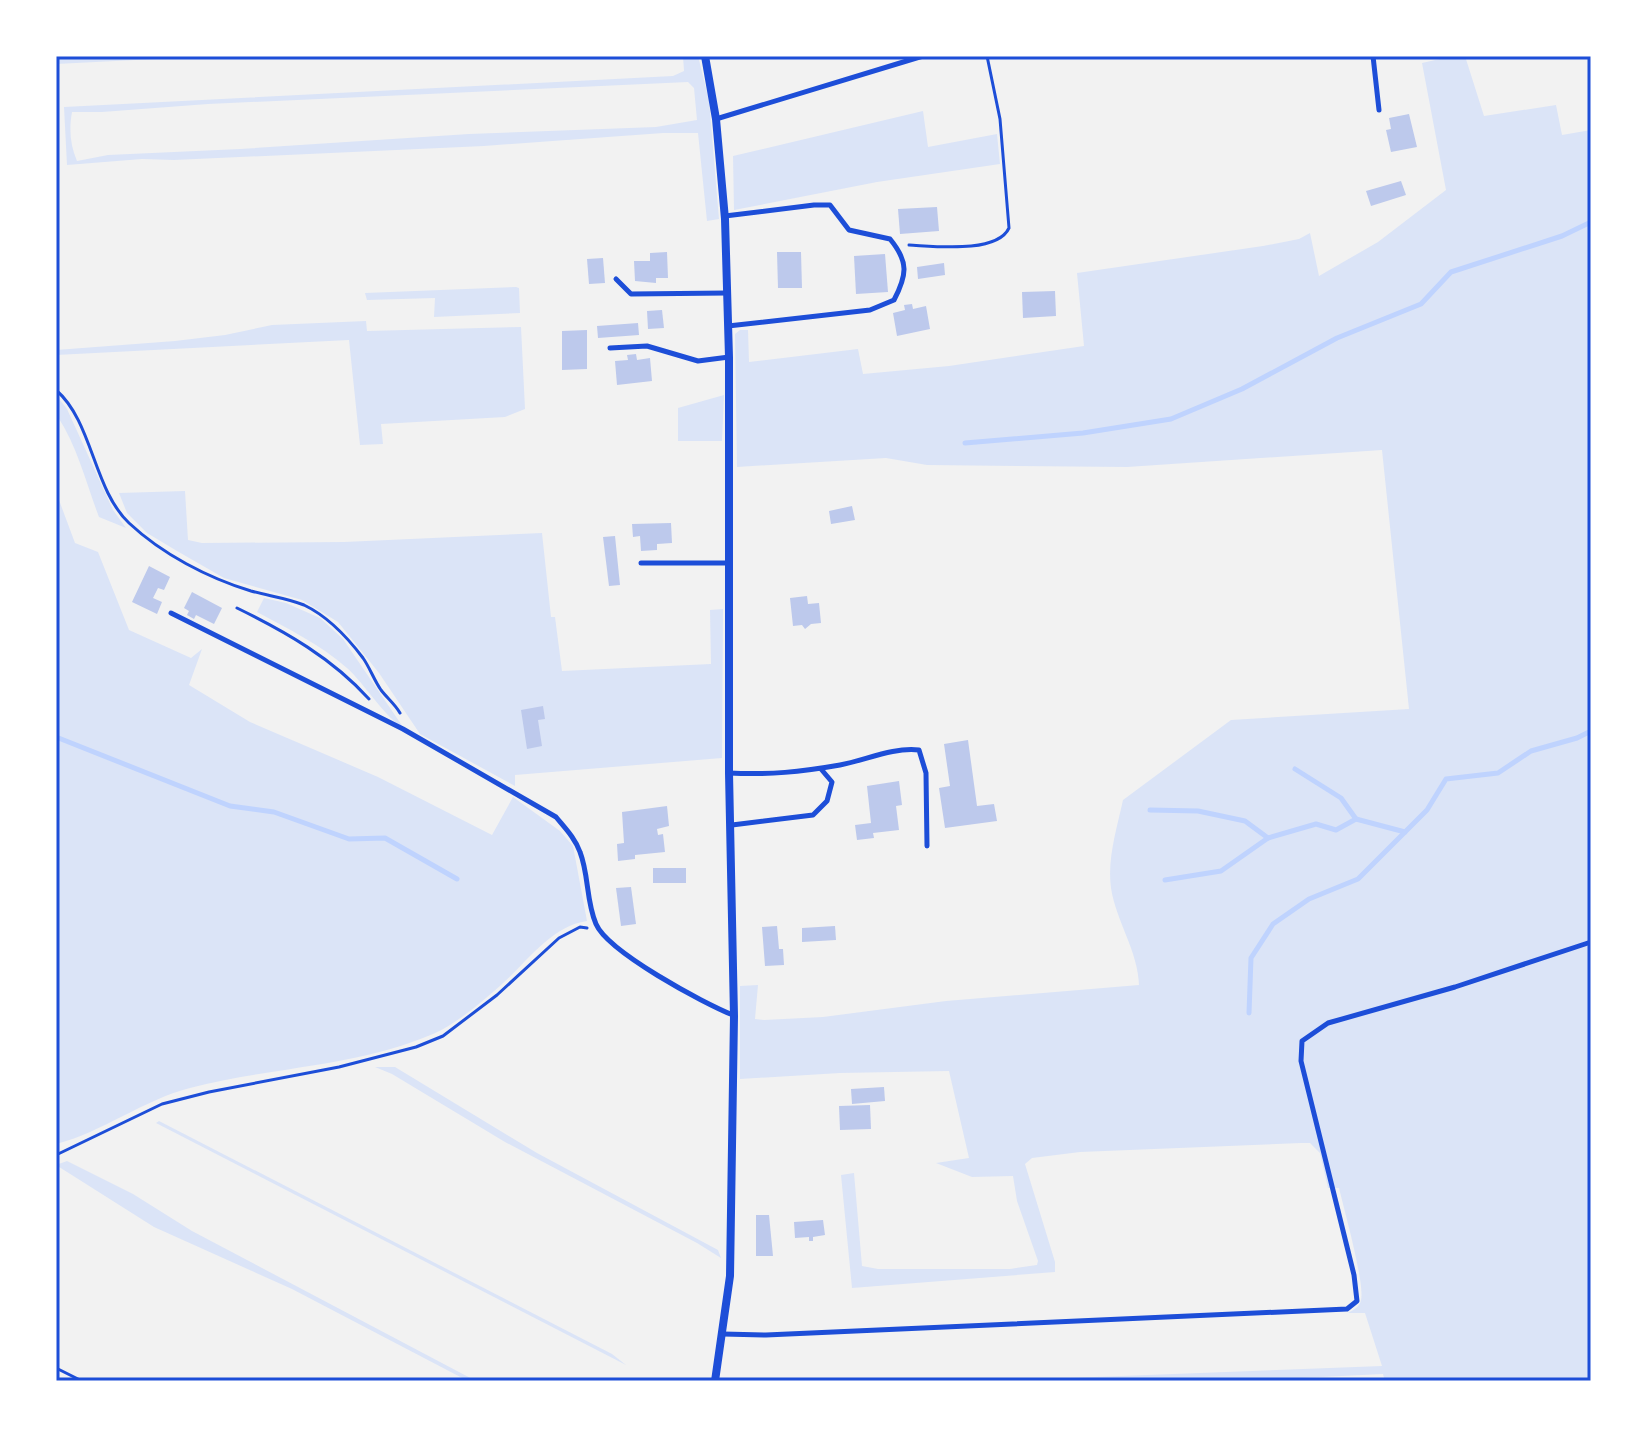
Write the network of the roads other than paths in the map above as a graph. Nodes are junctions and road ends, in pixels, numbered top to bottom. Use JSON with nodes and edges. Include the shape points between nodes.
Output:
{"nodes":[{"id":1,"x":705,"y":56,"type":"edge"},
{"id":2,"x":923,"y":56,"type":"edge"},
{"id":3,"x":1373,"y":56,"type":"edge"},
{"id":4,"x":1379,"y":110,"type":"dead end"},
{"id":5,"x":716,"y":119,"type":"junction"},
{"id":6,"x":725,"y":216,"type":"junction"},
{"id":7,"x":616,"y":279,"type":"dead end"},
{"id":8,"x":727,"y":293,"type":"junction"},
{"id":9,"x":728,"y":326,"type":"junction"},
{"id":10,"x":610,"y":348,"type":"dead end"},
{"id":11,"x":729,"y":357,"type":"junction"},
{"id":12,"x":641,"y":563,"type":"dead end"},
{"id":13,"x":730,"y":563,"type":"junction"},
{"id":14,"x":171,"y":613,"type":"dead end"},
{"id":15,"x":821,"y":768,"type":"junction"},
{"id":16,"x":729,"y":773,"type":"junction"},
{"id":17,"x":732,"y":825,"type":"junction"},
{"id":18,"x":927,"y":846,"type":"dead end"},
{"id":19,"x":1591,"y":942,"type":"edge"},
{"id":20,"x":734,"y":1016,"type":"junction"},
{"id":21,"x":723,"y":1334,"type":"junction"},
{"id":22,"x":715,"y":1381,"type":"edge"}],
"edges":[{"from":1,"to":5,"type":"street"},
{"from":2,"to":5,"type":"lane"},
{"from":3,"to":4,"type":"lane"},
{"from":5,"to":6,"type":"street"},
{"from":6,"to":8,"type":"street"},
{"from":6,"to":9,"type":"lane","via":[[830,205],[849,230],[890,239],[903,256],[905,279],[894,300],[870,310]]},
{"from":7,"to":8,"type":"lane","via":[[631,294]]},
{"from":8,"to":9,"type":"street"},
{"from":9,"to":11,"type":"street"},
{"from":10,"to":11,"type":"lane","via":[[647,346],[698,361]]},
{"from":11,"to":13,"type":"street"},
{"from":12,"to":13,"type":"lane"},
{"from":13,"to":16,"type":"street"},
{"from":14,"to":20,"type":"lane","via":[[412,734],[556,817],[581,854],[589,905],[602,936],[622,953]]},
{"from":15,"to":16,"type":"lane","via":[[775,775]]},
{"from":15,"to":17,"type":"lane","via":[[832,782],[827,801],[813,815]]},
{"from":15,"to":18,"type":"lane","via":[[919,750],[926,773]]},
{"from":16,"to":17,"type":"street"},
{"from":17,"to":20,"type":"street"},
{"from":19,"to":21,"type":"lane","via":[[1328,1023],[1302,1041],[1301,1061],[1354,1275],[1357,1301],[1347,1309]]},
{"from":20,"to":21,"type":"street","via":[[730,1276]]},
{"from":21,"to":22,"type":"street"}]}
